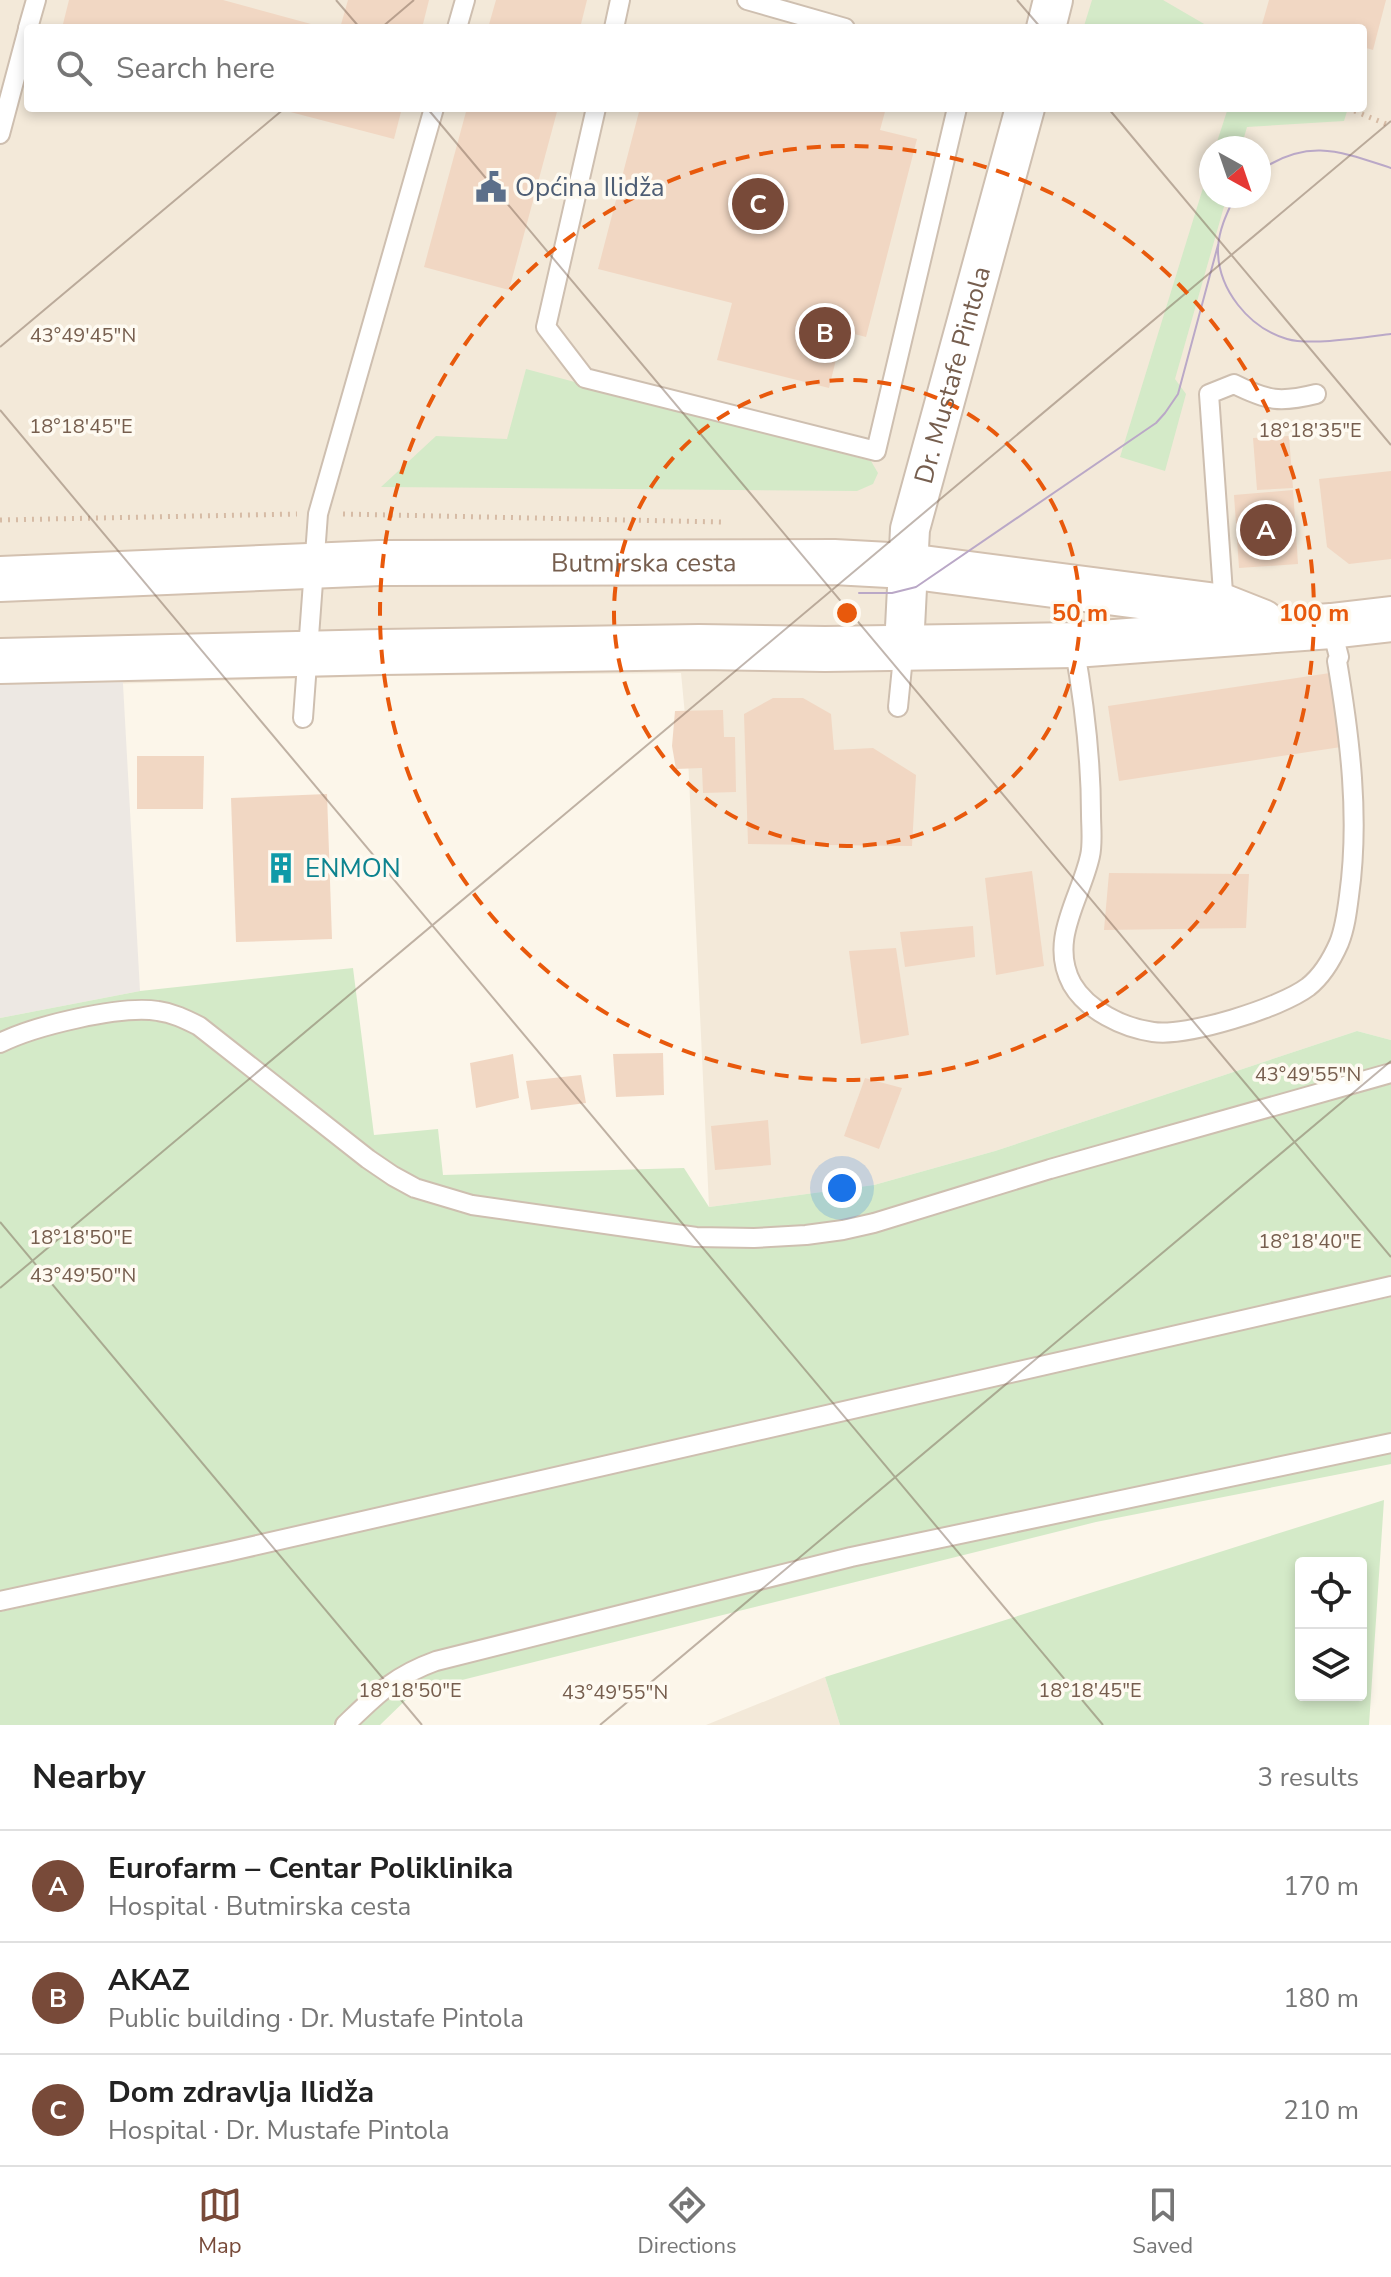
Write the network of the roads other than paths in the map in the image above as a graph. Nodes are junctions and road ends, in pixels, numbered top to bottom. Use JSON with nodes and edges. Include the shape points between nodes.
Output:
{"nodes":[{"id":1,"x":36,"y":0,"type":"edge"},
{"id":2,"x":465,"y":0,"type":"edge"},
{"id":3,"x":620,"y":0,"type":"edge"},
{"id":4,"x":747,"y":0,"type":"edge"},
{"id":5,"x":1053,"y":0,"type":"edge"},
{"id":6,"x":29,"y":24,"type":"edge"},
{"id":7,"x":458,"y":24,"type":"edge"},
{"id":8,"x":615,"y":24,"type":"edge"},
{"id":9,"x":831,"y":24,"type":"edge"},
{"id":10,"x":1047,"y":24,"type":"edge"},
{"id":11,"x":24,"y":44,"type":"edge"},
{"id":12,"x":433,"y":112,"type":"edge"},
{"id":13,"x":595,"y":112,"type":"edge"},
{"id":14,"x":956,"y":112,"type":"edge"},
{"id":15,"x":1024,"y":112,"type":"edge"},
{"id":16,"x":0,"y":134,"type":"edge"},
{"id":17,"x":1316,"y":394,"type":"dead end"},
{"id":18,"x":313,"y":566,"type":"junction"},
{"id":19,"x":907,"y":566,"type":"junction"},
{"id":20,"x":0,"y":579,"type":"edge"},
{"id":21,"x":1224,"y":607,"type":"junction"},
{"id":22,"x":1391,"y":619,"type":"edge"},
{"id":23,"x":1331,"y":626,"type":"junction"},
{"id":24,"x":1279,"y":629,"type":"junction"},
{"id":25,"x":1074,"y":645,"type":"junction"},
{"id":26,"x":904,"y":647,"type":"junction"},
{"id":27,"x":307,"y":653,"type":"junction"},
{"id":28,"x":0,"y":661,"type":"edge"},
{"id":29,"x":898,"y":707,"type":"dead end"},
{"id":30,"x":303,"y":718,"type":"dead end"},
{"id":31,"x":0,"y":1043,"type":"edge"},
{"id":32,"x":1391,"y":1073,"type":"edge"},
{"id":33,"x":1391,"y":1286,"type":"edge"},
{"id":34,"x":1391,"y":1443,"type":"edge"},
{"id":35,"x":0,"y":1601,"type":"edge"},
{"id":36,"x":345,"y":1725,"type":"edge"}],
"edges":[{"from":1,"to":6,"type":"lane"},
{"from":2,"to":7,"type":"lane"},
{"from":3,"to":8,"type":"lane"},
{"from":4,"to":9,"type":"lane"},
{"from":5,"to":10,"type":"street"},
{"from":11,"to":16,"type":"lane"},
{"from":12,"to":18,"type":"lane","via":[[318,514]]},
{"from":13,"to":14,"type":"lane","via":[[546,327],[585,378],[876,451]]},
{"from":15,"to":19,"type":"street","name":"Dr. Mustafe Pintola","via":[[910,529]]},
{"from":17,"to":21,"type":"lane","via":[[1287,401],[1234,384],[1209,394]]},
{"from":18,"to":19,"type":"main road","name":"Butmirska cesta"},
{"from":18,"to":20,"type":"main road","name":"Butmirska cesta"},
{"from":18,"to":27,"type":"lane"},
{"from":19,"to":21,"type":"main road","name":"Butmirska cesta"},
{"from":19,"to":26,"type":"street","name":"Dr. Mustafe Pintola"},
{"from":21,"to":24,"type":"main road","name":"Butmirska cesta"},
{"from":22,"to":23,"type":"main road","name":"Butmirska cesta"},
{"from":23,"to":24,"type":"main road","name":"Butmirska cesta"},
{"from":23,"to":25,"type":"lane","via":[[1339,657],[1353,802],[1354,860],[1339,942],[1320,976],[1289,999],[1226,1021],[1170,1032],[1132,1026],[1097,1011],[1073,984],[1065,964],[1064,933],[1091,854],[1091,785]]},
{"from":24,"to":25,"type":"main road","name":"Butmirska cesta"},
{"from":25,"to":26,"type":"main road","name":"Butmirska cesta"},
{"from":26,"to":27,"type":"main road","name":"Butmirska cesta"},
{"from":26,"to":29,"type":"lane"},
{"from":27,"to":28,"type":"main road","name":"Butmirska cesta"},
{"from":27,"to":30,"type":"lane"},
{"from":31,"to":32,"type":"lane","via":[[122,1011],[177,1015],[199,1026],[368,1159],[415,1188],[472,1205],[696,1237],[843,1230]]},
{"from":33,"to":35,"type":"lane"},
{"from":34,"to":36,"type":"lane","via":[[851,1557],[436,1661],[394,1680]]}]}
